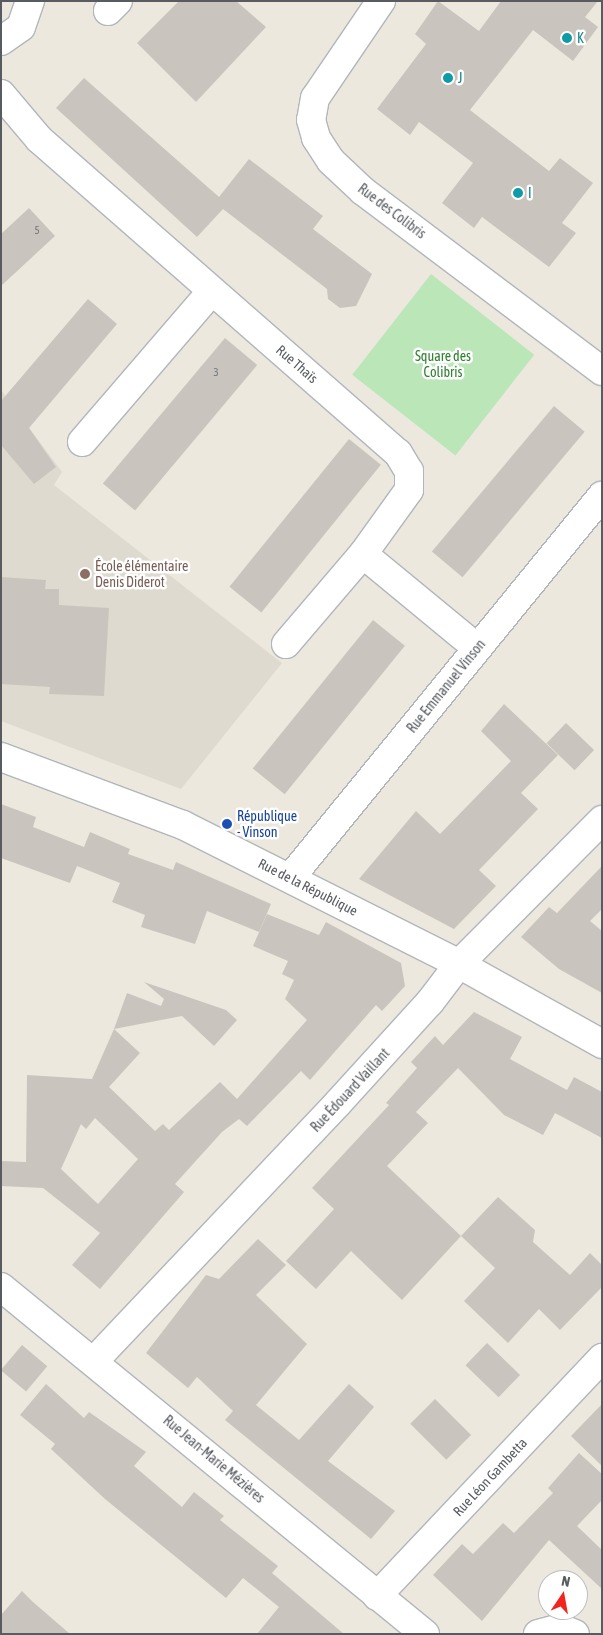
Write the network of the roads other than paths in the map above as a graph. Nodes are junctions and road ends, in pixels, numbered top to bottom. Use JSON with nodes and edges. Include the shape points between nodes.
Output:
{"nodes":[{"id":1,"x":30,"y":1,"type":"edge"},
{"id":2,"x":381,"y":1,"type":"edge"},
{"id":3,"x":1,"y":41,"type":"edge"},
{"id":4,"x":1,"y":94,"type":"edge"},
{"id":5,"x":212,"y":291,"type":"junction"},
{"id":6,"x":602,"y":371,"type":"edge"},
{"id":7,"x":82,"y":442,"type":"dead end"},
{"id":8,"x":602,"y":496,"type":"edge"},
{"id":9,"x":363,"y":554,"type":"junction"},
{"id":10,"x":286,"y":644,"type":"dead end"},
{"id":11,"x":477,"y":648,"type":"junction"},
{"id":12,"x":1,"y":757,"type":"edge"},
{"id":13,"x":602,"y":820,"type":"edge"},
{"id":14,"x":291,"y":877,"type":"junction"},
{"id":15,"x":458,"y":964,"type":"junction"},
{"id":16,"x":602,"y":1044,"type":"edge"},
{"id":17,"x":1,"y":1287,"type":"edge"},
{"id":18,"x":602,"y":1358,"type":"edge"},
{"id":19,"x":96,"y":1360,"type":"junction"},
{"id":20,"x":377,"y":1596,"type":"junction"},
{"id":21,"x":425,"y":1634,"type":"edge"},
{"id":22,"x":538,"y":1634,"type":"edge"},
{"id":23,"x":575,"y":1634,"type":"edge"}],
"edges":[{"from":1,"to":3,"type":"street","via":[[21,27]]},
{"from":2,"to":6,"type":"street","name":"Rue des Colibris","via":[[315,98],[311,120],[316,138],[331,161],[363,191]]},
{"from":4,"to":5,"type":"street","name":"Rue Thaïs","via":[[39,139]]},
{"from":5,"to":7,"type":"street"},
{"from":5,"to":9,"type":"street","name":"Rue Thaïs","via":[[398,453],[409,471],[409,490]]},
{"from":8,"to":11,"type":"street","name":"Rue Emmanuel Vinson"},
{"from":9,"to":10,"type":"street","name":"Rue Thaïs"},
{"from":9,"to":11,"type":"street"},
{"from":11,"to":14,"type":"street","name":"Rue Emmanuel Vinson"},
{"from":12,"to":14,"type":"street","name":"Rue de la République","via":[[183,825]]},
{"from":13,"to":15,"type":"street","name":"Rue Édouard Vaillant"},
{"from":14,"to":15,"type":"street","name":"Rue de la République"},
{"from":15,"to":16,"type":"street","name":"Rue de la République"},
{"from":15,"to":19,"type":"street","name":"Rue Édouard Vaillant","via":[[430,1002],[338,1103]]},
{"from":17,"to":19,"type":"street","name":"Rue Jean-Marie Mézières"},
{"from":18,"to":20,"type":"street","name":"Rue Léon Gambetta"},
{"from":19,"to":20,"type":"street","name":"Rue Jean-Marie Mézières"},
{"from":20,"to":21,"type":"street","name":"Rue Jean-Marie Mézières"},
{"from":22,"to":23,"type":"street","via":[[560,1628]]}]}
